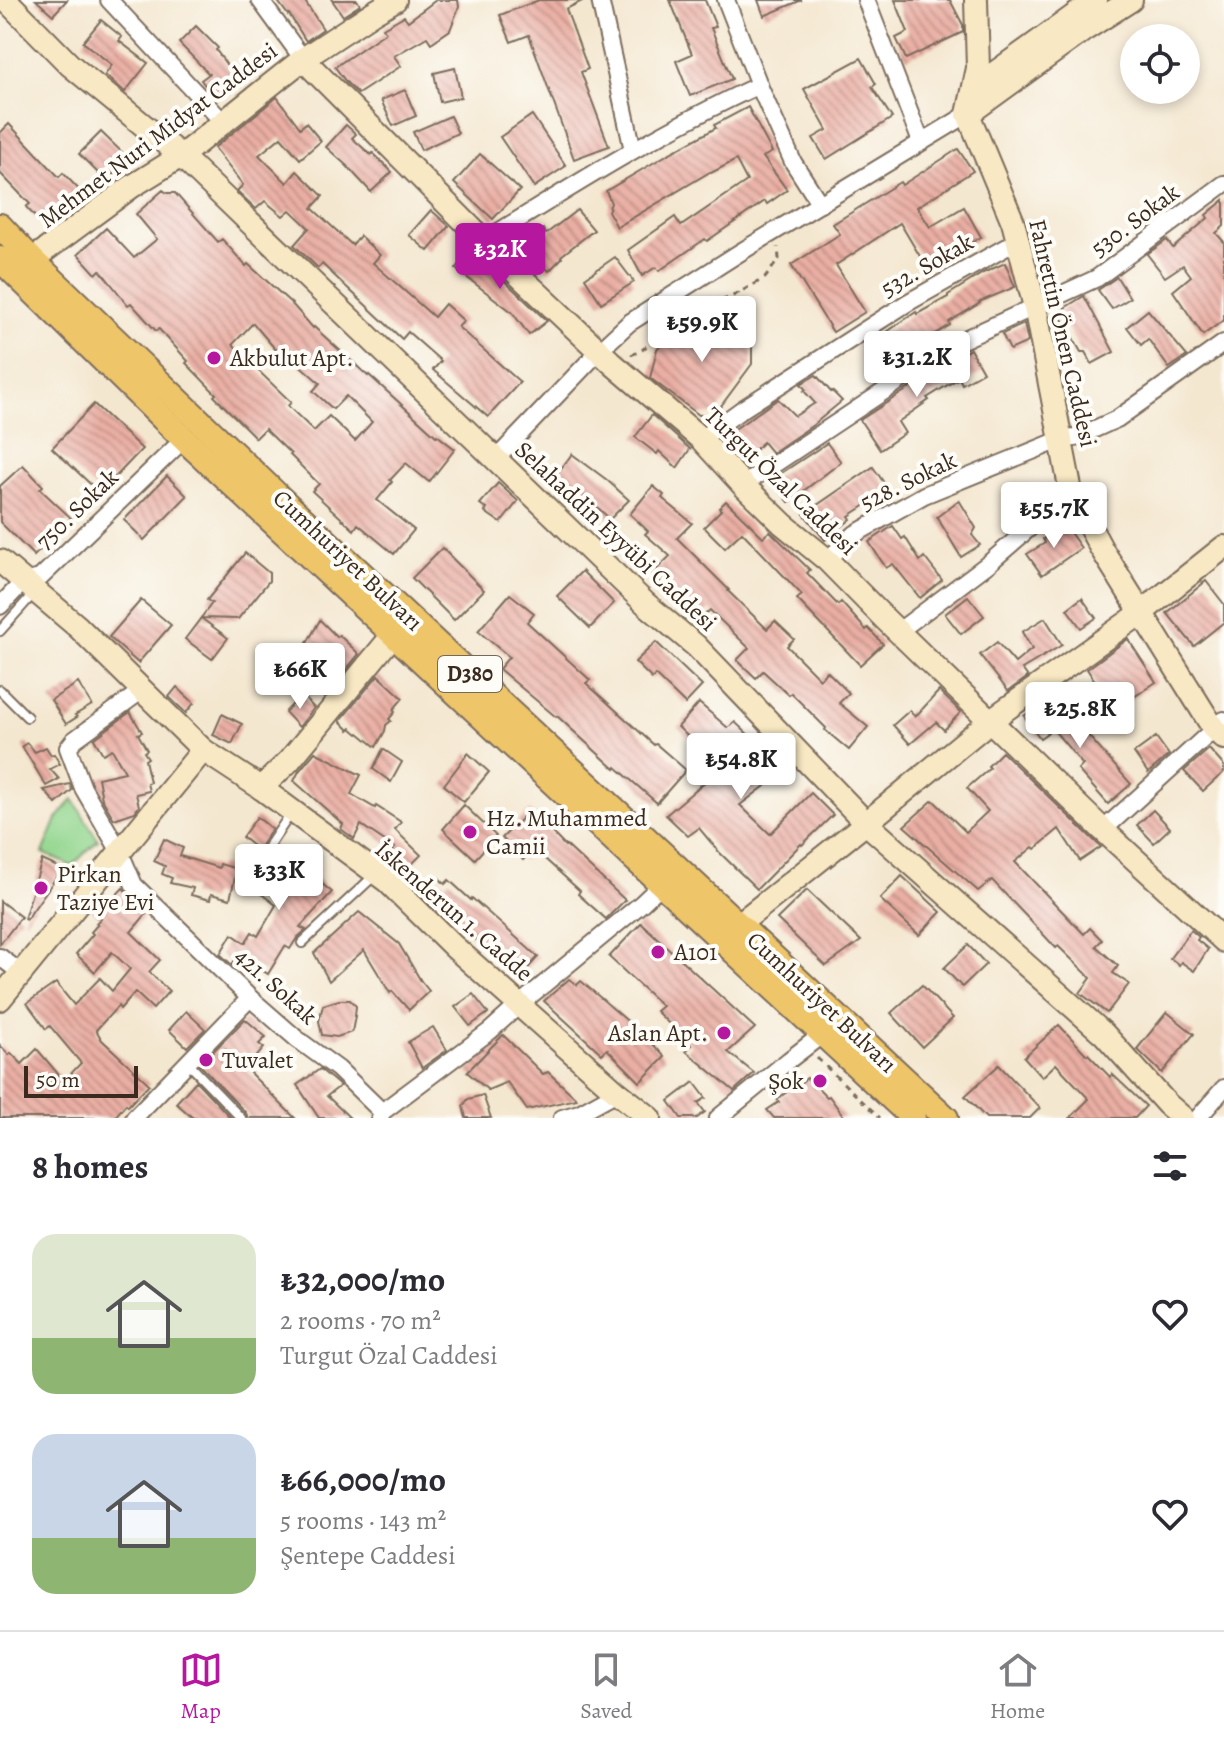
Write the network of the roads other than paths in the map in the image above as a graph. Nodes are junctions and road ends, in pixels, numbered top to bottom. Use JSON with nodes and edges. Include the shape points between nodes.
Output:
{"nodes":[{"id":1,"x":6,"y":0,"type":"edge"},
{"id":2,"x":109,"y":0,"type":"edge"},
{"id":3,"x":260,"y":0,"type":"edge"},
{"id":4,"x":600,"y":0,"type":"edge"},
{"id":5,"x":726,"y":0,"type":"edge"},
{"id":6,"x":866,"y":0,"type":"edge"},
{"id":7,"x":976,"y":0,"type":"edge"},
{"id":8,"x":1096,"y":0,"type":"edge"},
{"id":9,"x":1131,"y":0,"type":"edge"},
{"id":10,"x":384,"y":3,"type":"edge"},
{"id":11,"x":303,"y":59,"type":"junction"},
{"id":12,"x":759,"y":85,"type":"junction"},
{"id":13,"x":974,"y":88,"type":"junction"},
{"id":14,"x":968,"y":114,"type":"junction"},
{"id":15,"x":224,"y":123,"type":"junction"},
{"id":16,"x":921,"y":142,"type":"junction"},
{"id":17,"x":633,"y":150,"type":"junction"},
{"id":18,"x":181,"y":156,"type":"junction"},
{"id":19,"x":1224,"y":184,"type":"edge"},
{"id":20,"x":820,"y":204,"type":"junction"},
{"id":21,"x":0,"y":226,"type":"edge"},
{"id":22,"x":484,"y":241,"type":"junction"},
{"id":23,"x":1017,"y":241,"type":"junction"},
{"id":24,"x":0,"y":259,"type":"edge"},
{"id":25,"x":32,"y":260,"type":"junction"},
{"id":26,"x":1035,"y":307,"type":"junction"},
{"id":27,"x":1224,"y":343,"type":"edge"},
{"id":28,"x":606,"y":358,"type":"junction"},
{"id":29,"x":184,"y":439,"type":"junction"},
{"id":30,"x":701,"y":439,"type":"junction"},
{"id":31,"x":1062,"y":439,"type":"junction"},
{"id":32,"x":495,"y":460,"type":"junction"},
{"id":33,"x":743,"y":485,"type":"junction"},
{"id":34,"x":1071,"y":492,"type":"junction"},
{"id":35,"x":1220,"y":557,"type":"edge"},
{"id":36,"x":827,"y":560,"type":"junction"},
{"id":37,"x":0,"y":561,"type":"edge"},
{"id":38,"x":29,"y":587,"type":"junction"},
{"id":39,"x":0,"y":606,"type":"edge"},
{"id":40,"x":1141,"y":613,"type":"junction"},
{"id":41,"x":0,"y":631,"type":"edge"},
{"id":42,"x":899,"y":631,"type":"junction"},
{"id":43,"x":393,"y":635,"type":"junction"},
{"id":44,"x":0,"y":690,"type":"edge"},
{"id":45,"x":141,"y":691,"type":"junction"},
{"id":46,"x":27,"y":717,"type":"dead end"},
{"id":47,"x":991,"y":720,"type":"junction"},
{"id":48,"x":1221,"y":729,"type":"edge"},
{"id":49,"x":203,"y":750,"type":"junction"},
{"id":50,"x":261,"y":788,"type":"junction"},
{"id":51,"x":291,"y":812,"type":"junction"},
{"id":52,"x":866,"y":823,"type":"junction"},
{"id":53,"x":1103,"y":830,"type":"junction"},
{"id":54,"x":119,"y":850,"type":"junction"},
{"id":55,"x":377,"y":873,"type":"junction"},
{"id":56,"x":245,"y":882,"type":"dead end"},
{"id":57,"x":663,"y":883,"type":"junction"},
{"id":58,"x":739,"y":924,"type":"junction"},
{"id":59,"x":1224,"y":941,"type":"edge"},
{"id":60,"x":302,"y":943,"type":"dead end"},
{"id":61,"x":0,"y":957,"type":"edge"},
{"id":62,"x":21,"y":973,"type":"junction"},
{"id":63,"x":250,"y":998,"type":"junction"},
{"id":64,"x":0,"y":999,"type":"edge"},
{"id":65,"x":520,"y":1004,"type":"junction"},
{"id":66,"x":824,"y":1033,"type":"junction"},
{"id":67,"x":188,"y":1063,"type":"junction"},
{"id":68,"x":1224,"y":1088,"type":"edge"},
{"id":69,"x":617,"y":1092,"type":"junction"},
{"id":70,"x":1168,"y":1113,"type":"edge"},
{"id":71,"x":381,"y":1115,"type":"edge"},
{"id":72,"x":134,"y":1118,"type":"edge"},
{"id":73,"x":241,"y":1118,"type":"edge"},
{"id":74,"x":562,"y":1118,"type":"edge"},
{"id":75,"x":650,"y":1118,"type":"edge"},
{"id":76,"x":718,"y":1118,"type":"edge"},
{"id":77,"x":913,"y":1118,"type":"edge"},
{"id":78,"x":946,"y":1118,"type":"edge"},
{"id":79,"x":1198,"y":1118,"type":"edge"}],
"edges":[{"from":1,"to":18,"type":"street","name":"Selahaddin Eyyübi Caddesi","via":[[70,65]]},
{"from":2,"to":15,"type":"street"},
{"from":3,"to":11,"type":"street"},
{"from":4,"to":17,"type":"street"},
{"from":5,"to":12,"type":"street"},
{"from":6,"to":16,"type":"street"},
{"from":7,"to":13,"type":"street"},
{"from":8,"to":13,"type":"street"},
{"from":9,"to":14,"type":"street"},
{"from":10,"to":11,"type":"street","name":"Mehmet Nuri Midyat Caddesi"},
{"from":11,"to":15,"type":"street","name":"Mehmet Nuri Midyat Caddesi"},
{"from":11,"to":22,"type":"street","name":"Turgut Özal Caddesi"},
{"from":12,"to":17,"type":"street"},
{"from":12,"to":20,"type":"street","via":[[793,162]]},
{"from":13,"to":14,"type":"street"},
{"from":14,"to":16,"type":"street"},
{"from":14,"to":23,"type":"street","name":"Fahrettin Önen Caddesi"},
{"from":15,"to":18,"type":"street","name":"Mehmet Nuri Midyat Caddesi"},
{"from":16,"to":20,"type":"street"},
{"from":17,"to":22,"type":"street"},
{"from":18,"to":25,"type":"street","name":"Mehmet Nuri Midyat Caddesi"},
{"from":18,"to":32,"type":"street","name":"Selahaddin Eyyübi Caddesi"},
{"from":19,"to":26,"type":"street","name":"530. Sokak","via":[[1097,278]]},
{"from":20,"to":28,"type":"street","via":[[629,323]]},
{"from":21,"to":25,"type":"main road","name":"Cumhuriyet Bulvarı","number":"D380"},
{"from":22,"to":28,"type":"street","name":"Turgut Özal Caddesi"},
{"from":23,"to":26,"type":"street","name":"Fahrettin Önen Caddesi"},
{"from":23,"to":30,"type":"street","name":"532. Sokak","via":[[907,303]]},
{"from":24,"to":29,"type":"main road","name":"Cumhuriyet Bulvarı","number":"D380"},
{"from":25,"to":58,"type":"main road","name":"Cumhuriyet Bulvarı","number":"D380"},
{"from":26,"to":31,"type":"street","name":"Fahrettin Önen Caddesi"},
{"from":26,"to":33,"type":"street","name":"530. Sokak","via":[[958,342]]},
{"from":27,"to":31,"type":"street","name":"528. Sokak","via":[[1117,419]]},
{"from":28,"to":30,"type":"street","name":"Turgut Özal Caddesi"},
{"from":28,"to":32,"type":"street"},
{"from":29,"to":38,"type":"street","name":"750. Sokak"},
{"from":29,"to":43,"type":"main road","name":"Cumhuriyet Bulvarı","number":"D380"},
{"from":30,"to":33,"type":"street","name":"Turgut Özal Caddesi"},
{"from":31,"to":34,"type":"street","name":"Fahrettin Önen Caddesi"},
{"from":31,"to":36,"type":"street","name":"528. Sokak","via":[[924,495],[855,534]]},
{"from":32,"to":52,"type":"street","name":"Selahaddin Eyyübi Caddesi","via":[[696,646]]},
{"from":33,"to":36,"type":"street","name":"Turgut Özal Caddesi"},
{"from":34,"to":40,"type":"street","name":"Fahrettin Önen Caddesi"},
{"from":34,"to":42,"type":"street"},
{"from":35,"to":40,"type":"street"},
{"from":36,"to":42,"type":"street","name":"Turgut Özal Caddesi"},
{"from":37,"to":38,"type":"street","name":"İskenderun 1. Cadde"},
{"from":38,"to":39,"type":"street","name":"750. Sokak"},
{"from":38,"to":41,"type":"lane"},
{"from":38,"to":45,"type":"street","name":"İskenderun 1. Cadde","via":[[78,627]]},
{"from":40,"to":47,"type":"street"},
{"from":40,"to":48,"type":"street","name":"Fahrettin Önen Caddesi"},
{"from":42,"to":47,"type":"street","name":"Turgut Özal Caddesi"},
{"from":43,"to":50,"type":"street"},
{"from":43,"to":57,"type":"main road","name":"Cumhuriyet Bulvarı","number":"D380"},
{"from":44,"to":46,"type":"lane"},
{"from":45,"to":49,"type":"street","name":"İskenderun 1. Cadde"},
{"from":45,"to":54,"type":"street","name":"421. Sokak","via":[[68,748],[83,788]]},
{"from":47,"to":52,"type":"street"},
{"from":47,"to":53,"type":"street","name":"Turgut Özal Caddesi"},
{"from":48,"to":53,"type":"street"},
{"from":49,"to":50,"type":"street","name":"İskenderun 1. Cadde"},
{"from":49,"to":54,"type":"street"},
{"from":50,"to":51,"type":"street","name":"İskenderun 1. Cadde"},
{"from":51,"to":55,"type":"street","name":"İskenderun 1. Cadde"},
{"from":51,"to":56,"type":"lane"},
{"from":52,"to":58,"type":"street"},
{"from":52,"to":70,"type":"street","name":"Selahaddin Eyyübi Caddesi","via":[[1104,1034]]},
{"from":53,"to":59,"type":"street","name":"Turgut Özal Caddesi"},
{"from":54,"to":62,"type":"street"},
{"from":54,"to":63,"type":"street","name":"421. Sokak","via":[[134,885]]},
{"from":55,"to":60,"type":"lane"},
{"from":55,"to":65,"type":"street","name":"İskenderun 1. Cadde"},
{"from":57,"to":65,"type":"street"},
{"from":57,"to":66,"type":"main road","name":"Cumhuriyet Bulvarı","number":"D380"},
{"from":58,"to":78,"type":"main road","name":"Cumhuriyet Bulvarı","number":"D380"},
{"from":61,"to":62,"type":"street"},
{"from":62,"to":64,"type":"street"},
{"from":63,"to":67,"type":"street"},
{"from":63,"to":71,"type":"street","name":"421. Sokak","via":[[338,1069]]},
{"from":65,"to":69,"type":"street","name":"İskenderun 1. Cadde"},
{"from":65,"to":71,"type":"street"},
{"from":66,"to":76,"type":"street"},
{"from":66,"to":77,"type":"main road","name":"Cumhuriyet Bulvarı","number":"D380"},
{"from":67,"to":72,"type":"street"},
{"from":67,"to":73,"type":"lane"},
{"from":68,"to":79,"type":"street"},
{"from":69,"to":74,"type":"street"},
{"from":69,"to":75,"type":"street","name":"İskenderun 1. Cadde"}]}
